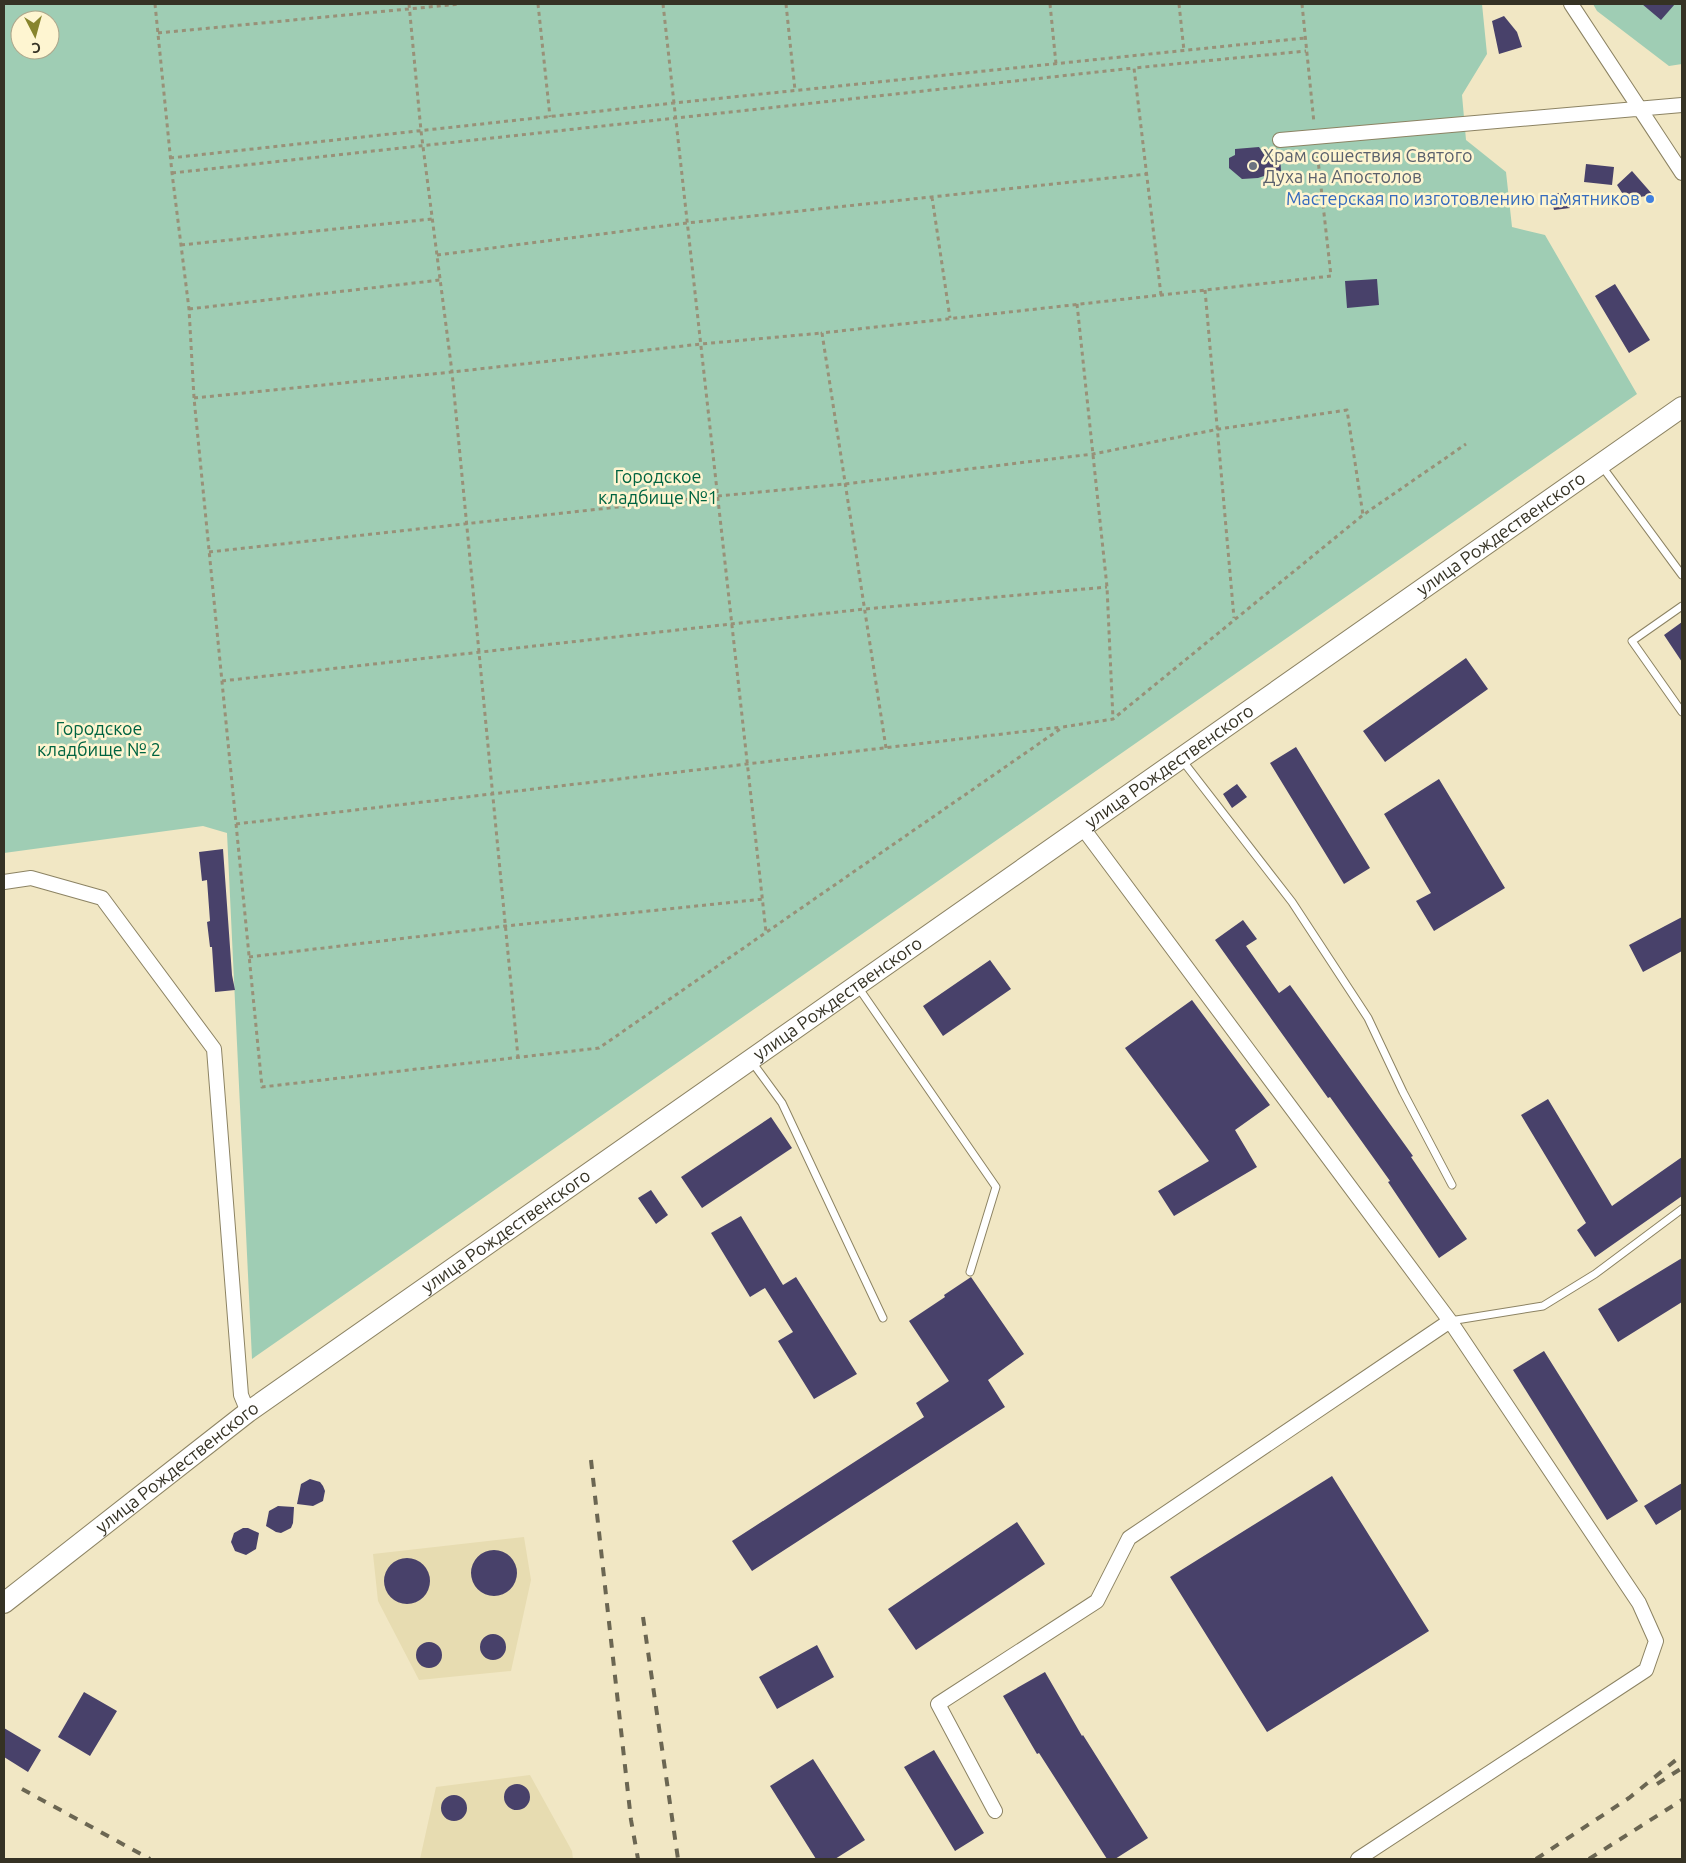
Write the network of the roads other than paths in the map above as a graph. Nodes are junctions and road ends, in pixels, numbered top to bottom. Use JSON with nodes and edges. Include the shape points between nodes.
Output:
{"nodes":[{"id":1,"x":1571,"y":4,"type":"edge"},
{"id":2,"x":1682,"y":105,"type":"edge"},
{"id":3,"x":1640,"y":108,"type":"junction"},
{"id":4,"x":1280,"y":140,"type":"dead end"},
{"id":5,"x":1682,"y":172,"type":"edge"},
{"id":6,"x":1682,"y":407,"type":"edge"},
{"id":7,"x":1600,"y":464,"type":"junction"},
{"id":8,"x":1682,"y":575,"type":"edge"},
{"id":9,"x":1682,"y":606,"type":"edge"},
{"id":10,"x":1682,"y":712,"type":"edge"},
{"id":11,"x":1180,"y":758,"type":"junction"},
{"id":12,"x":1082,"y":827,"type":"junction"},
{"id":13,"x":4,"y":882,"type":"edge"},
{"id":14,"x":857,"y":985,"type":"junction"},
{"id":15,"x":751,"y":1059,"type":"junction"},
{"id":16,"x":1452,"y":1185,"type":"dead end"},
{"id":17,"x":1682,"y":1209,"type":"edge"},
{"id":18,"x":970,"y":1272,"type":"dead end"},
{"id":19,"x":883,"y":1318,"type":"dead end"},
{"id":20,"x":1450,"y":1321,"type":"junction"},
{"id":21,"x":248,"y":1412,"type":"junction"},
{"id":22,"x":4,"y":1603,"type":"edge"},
{"id":23,"x":995,"y":1811,"type":"dead end"},
{"id":24,"x":1358,"y":1859,"type":"edge"}],
"edges":[{"from":1,"to":3,"type":"street"},
{"from":2,"to":3,"type":"street"},
{"from":3,"to":4,"type":"street"},
{"from":3,"to":5,"type":"street"},
{"from":6,"to":7,"type":"main road","name":"улица Рождественского"},
{"from":7,"to":8,"type":"lane"},
{"from":7,"to":11,"type":"main road","name":"улица Рождественского"},
{"from":9,"to":10,"type":"lane","via":[[1632,641]]},
{"from":11,"to":12,"type":"main road","name":"улица Рождественского"},
{"from":11,"to":16,"type":"lane","via":[[1292,902],[1368,1018]]},
{"from":12,"to":14,"type":"main road","name":"улица Рождественского"},
{"from":12,"to":20,"type":"street"},
{"from":13,"to":21,"type":"street","via":[[31,878],[102,898],[214,1049],[241,1394]]},
{"from":14,"to":15,"type":"main road","name":"улица Рождественского"},
{"from":14,"to":18,"type":"lane","via":[[996,1187]]},
{"from":15,"to":19,"type":"lane","via":[[782,1103]]},
{"from":15,"to":21,"type":"main road","name":"улица Рождественского"},
{"from":17,"to":20,"type":"lane","via":[[1595,1274],[1543,1306]]},
{"from":20,"to":23,"type":"street","via":[[1130,1538],[1097,1602],[938,1704]]},
{"from":20,"to":24,"type":"street","via":[[1639,1603],[1656,1641],[1646,1670]]},
{"from":21,"to":22,"type":"main road","name":"улица Рождественского"}]}
